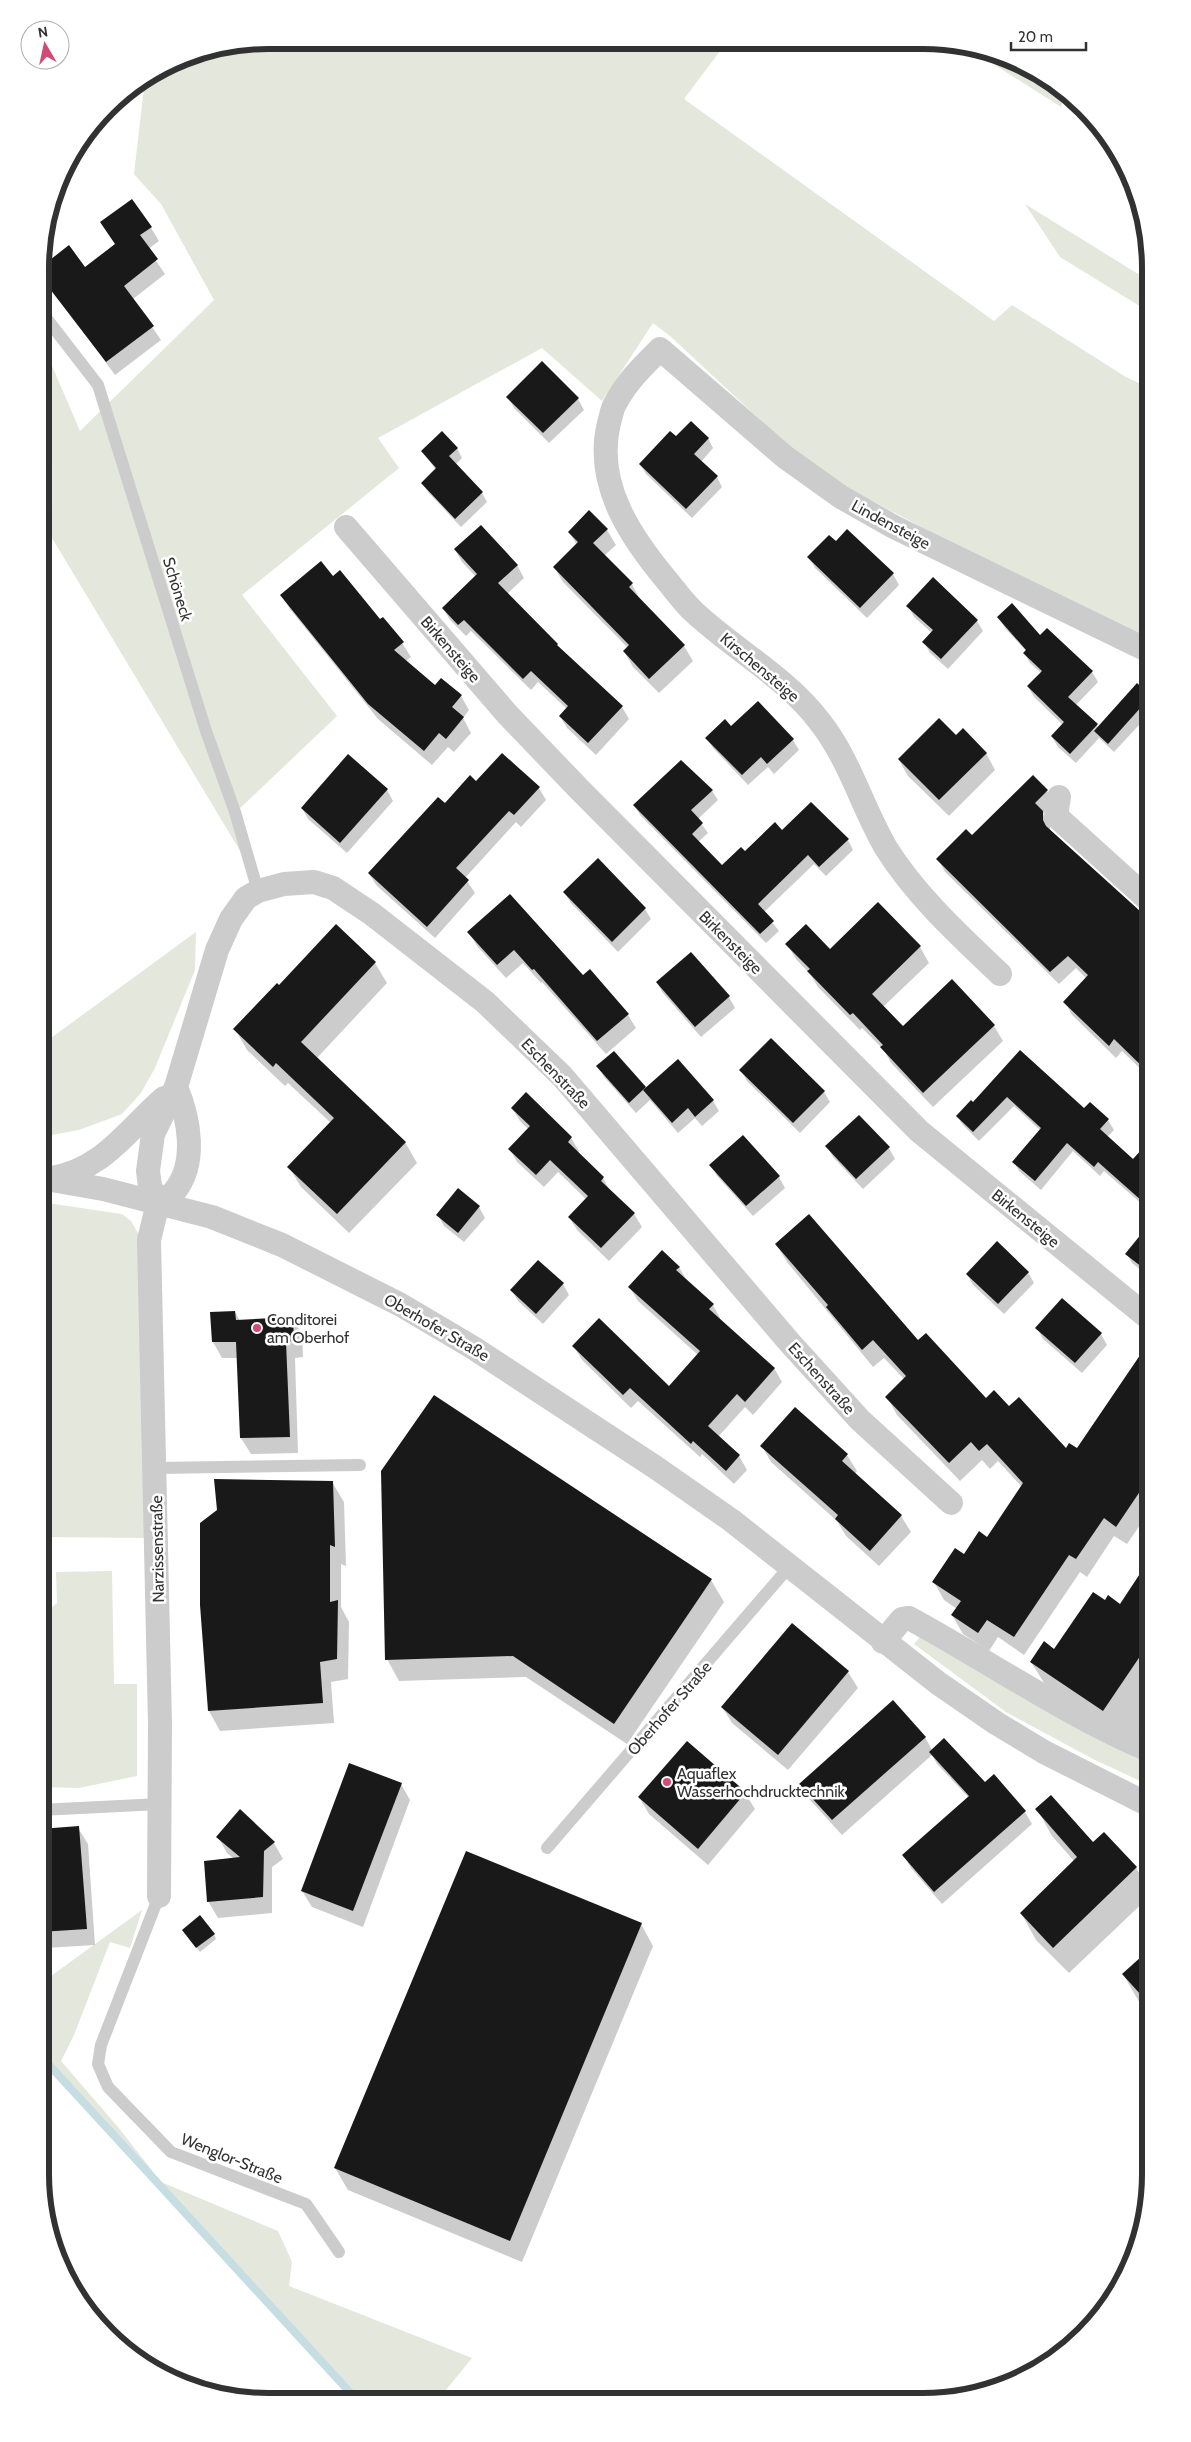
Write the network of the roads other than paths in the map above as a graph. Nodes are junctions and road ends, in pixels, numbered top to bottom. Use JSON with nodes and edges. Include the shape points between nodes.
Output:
{"nodes":[{"id":1,"x":49,"y":322,"type":"edge"},
{"id":2,"x":660,"y":349,"type":"joint"},
{"id":3,"x":346,"y":527,"type":"dead end"},
{"id":4,"x":1142,"y":648,"type":"edge"},
{"id":5,"x":1059,"y":797,"type":"dead end"},
{"id":6,"x":258,"y":891,"type":"junction"},
{"id":7,"x":1142,"y":894,"type":"edge"},
{"id":8,"x":1000,"y":974,"type":"dead end"},
{"id":9,"x":176,"y":1087,"type":"junction"},
{"id":10,"x":49,"y":1178,"type":"edge"},
{"id":11,"x":49,"y":1180,"type":"edge"},
{"id":12,"x":158,"y":1203,"type":"junction"},
{"id":13,"x":1142,"y":1313,"type":"edge"},
{"id":14,"x":360,"y":1465,"type":"dead end"},
{"id":15,"x":155,"y":1468,"type":"junction"},
{"id":16,"x":951,"y":1503,"type":"dead end"},
{"id":17,"x":789,"y":1567,"type":"junction"},
{"id":18,"x":883,"y":1642,"type":"junction"},
{"id":19,"x":1142,"y":1747,"type":"edge"},
{"id":20,"x":1142,"y":1801,"type":"edge"},
{"id":21,"x":160,"y":1804,"type":"junction"},
{"id":22,"x":49,"y":1810,"type":"edge"},
{"id":23,"x":547,"y":1848,"type":"dead end"},
{"id":24,"x":159,"y":1896,"type":"joint"},
{"id":25,"x":339,"y":2252,"type":"dead end"}],
"edges":[{"from":1,"to":6,"type":"lane","name":"Schöneck","via":[[98,385],[206,731],[236,812]]},
{"from":2,"to":4,"type":"street","name":"Lindensteige","via":[[785,458],[841,497],[894,527]]},
{"from":2,"to":8,"type":"street","name":"Kirschensteige","via":[[632,376],[614,405],[606,437],[608,477],[630,532],[694,612],[764,669],[819,720],[836,743],[877,832],[900,868],[956,932]]},
{"from":3,"to":13,"type":"street","name":"Birkensteige","via":[[513,721],[919,1131]]},
{"from":5,"to":7,"type":"street","via":[[1056,816]]},
{"from":6,"to":9,"type":"street","name":"Eschenstraße","via":[[246,898],[231,919],[217,950]]},
{"from":6,"to":16,"type":"street","name":"Eschenstraße","via":[[284,884],[314,882],[333,888],[372,914],[485,1002],[562,1076],[860,1420]]},
{"from":9,"to":10,"type":"street","via":[[127,1136],[96,1161],[69,1175]]},
{"from":9,"to":12,"type":"street","name":"Eschenstraße","via":[[153,1134],[148,1171],[150,1186]]},
{"from":9,"to":12,"type":"street","via":[[185,1108],[189,1146],[185,1174],[174,1193]]},
{"from":11,"to":12,"type":"street","name":"Oberhofer Straße"},
{"from":12,"to":15,"type":"street","name":"Narzissenstraße","via":[[149,1240]]},
{"from":12,"to":17,"type":"street","name":"Oberhofer Straße","via":[[212,1217],[267,1238],[401,1305],[472,1346],[655,1467],[731,1520]]},
{"from":14,"to":15,"type":"lane"},
{"from":15,"to":21,"type":"street","name":"Narzissenstraße"},
{"from":17,"to":18,"type":"street","name":"Oberhofer Straße"},
{"from":17,"to":23,"type":"lane","name":"Oberhofer Straße"},
{"from":18,"to":19,"type":"street","via":[[902,1619],[908,1618],[1090,1723]]},
{"from":18,"to":20,"type":"street","name":"Oberhofer Straße","via":[[996,1723],[1044,1752]]},
{"from":21,"to":22,"type":"lane"},
{"from":21,"to":24,"type":"street","name":"Narzissenstraße"},
{"from":24,"to":25,"type":"lane","name":"Wenglor-Straße","via":[[101,2045],[98,2064],[108,2087],[171,2152],[306,2204]]}]}
